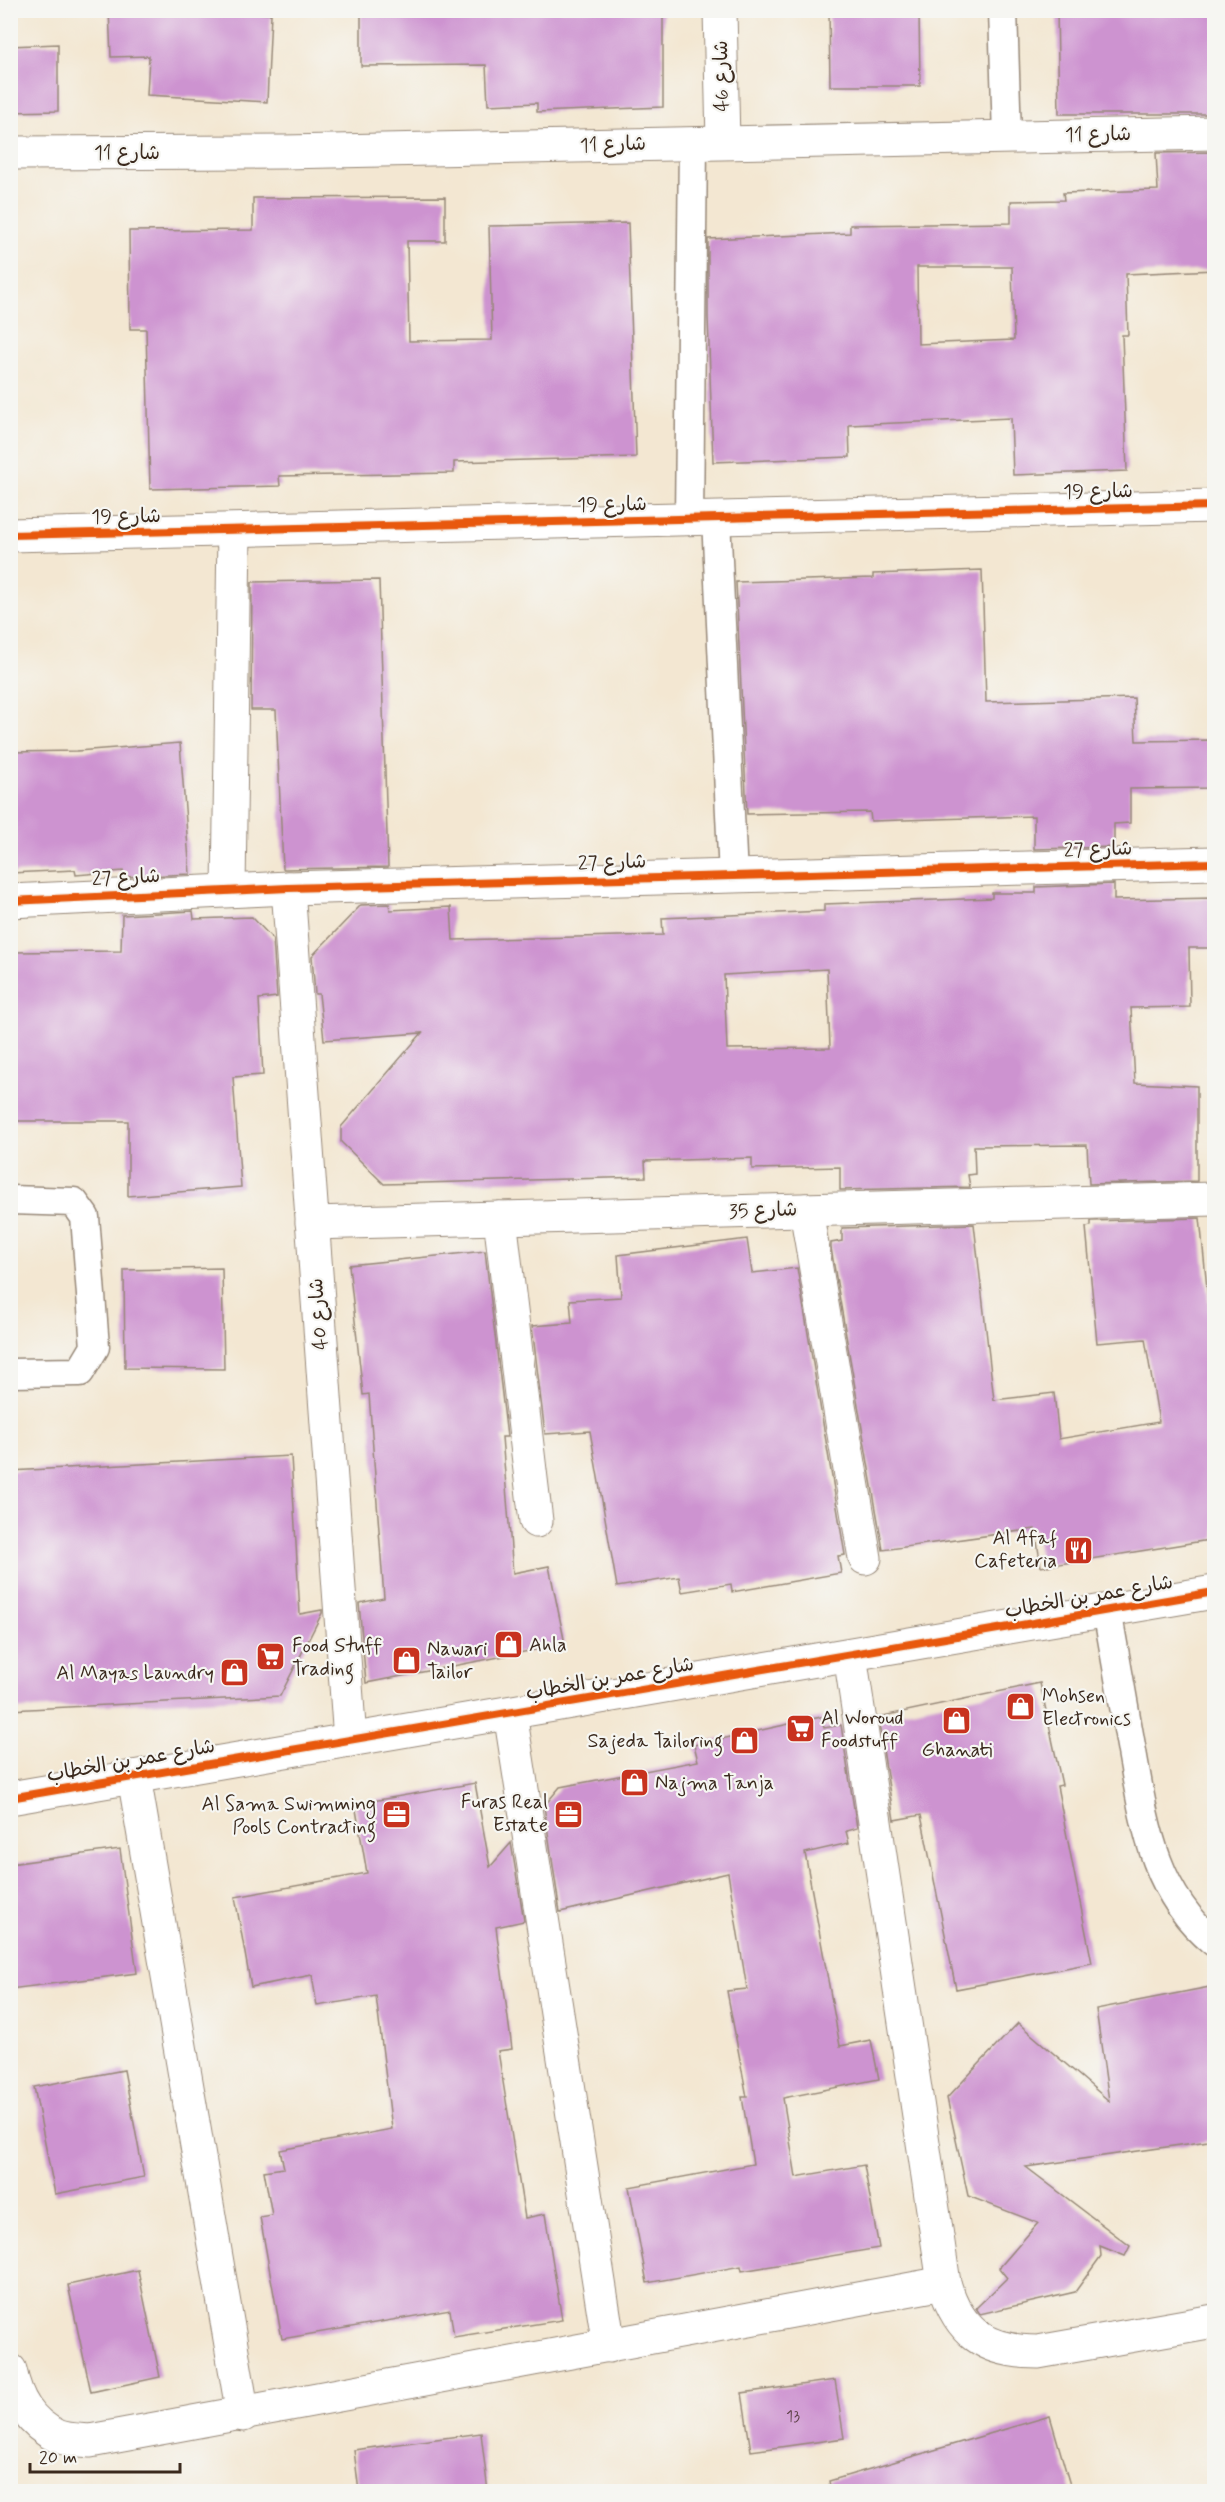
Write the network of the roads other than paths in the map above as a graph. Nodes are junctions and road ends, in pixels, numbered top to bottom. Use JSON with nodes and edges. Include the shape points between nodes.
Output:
{"nodes":[{"id":1,"x":720,"y":10,"type":"edge"},
{"id":2,"x":1003,"y":10,"type":"edge"},
{"id":3,"x":1215,"y":133,"type":"edge"},
{"id":4,"x":1007,"y":137,"type":"junction"},
{"id":5,"x":708,"y":142,"type":"junction"},
{"id":6,"x":10,"y":153,"type":"edge"},
{"id":7,"x":1215,"y":506,"type":"edge"},
{"id":8,"x":703,"y":519,"type":"junction"},
{"id":9,"x":234,"y":531,"type":"junction"},
{"id":10,"x":10,"y":535,"type":"edge"},
{"id":11,"x":1215,"y":863,"type":"edge"},
{"id":12,"x":733,"y":877,"type":"junction"},
{"id":13,"x":288,"y":888,"type":"junction"},
{"id":14,"x":229,"y":890,"type":"junction"},
{"id":15,"x":10,"y":901,"type":"edge"},
{"id":16,"x":1215,"y":1199,"type":"edge"},
{"id":17,"x":10,"y":1200,"type":"edge"},
{"id":18,"x":806,"y":1210,"type":"junction"},
{"id":19,"x":500,"y":1218,"type":"junction"},
{"id":20,"x":312,"y":1223,"type":"junction"},
{"id":21,"x":10,"y":1373,"type":"edge"},
{"id":22,"x":536,"y":1521,"type":"dead end"},
{"id":23,"x":865,"y":1558,"type":"dead end"},
{"id":24,"x":1215,"y":1592,"type":"edge"},
{"id":25,"x":1107,"y":1611,"type":"junction"},
{"id":26,"x":850,"y":1655,"type":"junction"},
{"id":27,"x":510,"y":1713,"type":"junction"},
{"id":28,"x":350,"y":1740,"type":"junction"},
{"id":29,"x":134,"y":1777,"type":"junction"},
{"id":30,"x":10,"y":1798,"type":"edge"},
{"id":31,"x":1215,"y":1942,"type":"edge"},
{"id":32,"x":944,"y":2283,"type":"junction"},
{"id":33,"x":1215,"y":2321,"type":"edge"},
{"id":34,"x":609,"y":2346,"type":"junction"},
{"id":35,"x":10,"y":2370,"type":"edge"},
{"id":36,"x":243,"y":2415,"type":"junction"}],
"edges":[{"from":1,"to":5,"type":"street","name":"شارع 46"},
{"from":2,"to":4,"type":"lane"},
{"from":3,"to":4,"type":"street","name":"شارع 11"},
{"from":4,"to":5,"type":"street","name":"شارع 11"},
{"from":5,"to":6,"type":"street","name":"شارع 11","via":[[295,152]]},
{"from":5,"to":8,"type":"lane"},
{"from":7,"to":8,"type":"street","name":"شارع 19"},
{"from":8,"to":9,"type":"street","name":"شارع 19"},
{"from":8,"to":12,"type":"lane"},
{"from":9,"to":10,"type":"street","name":"شارع 19"},
{"from":9,"to":14,"type":"street"},
{"from":11,"to":12,"type":"street","name":"شارع 27"},
{"from":12,"to":13,"type":"street","name":"شارع 27"},
{"from":13,"to":14,"type":"street","name":"شارع 27"},
{"from":13,"to":20,"type":"street","name":"شارع 40"},
{"from":14,"to":15,"type":"street","name":"شارع 27"},
{"from":16,"to":18,"type":"street","name":"شارع 35"},
{"from":17,"to":21,"type":"lane","via":[[74,1202],[85,1217],[95,1347],[80,1372]]},
{"from":18,"to":19,"type":"street","name":"شارع 35"},
{"from":18,"to":23,"type":"street"},
{"from":19,"to":20,"type":"street","name":"شارع 35"},
{"from":19,"to":22,"type":"street"},
{"from":20,"to":28,"type":"street","name":"شارع 40"},
{"from":24,"to":25,"type":"street","name":"شارع عمر بن الخطاب"},
{"from":25,"to":26,"type":"street","name":"شارع عمر بن الخطاب"},
{"from":25,"to":31,"type":"lane","via":[[1148,1839],[1163,1876],[1184,1911]]},
{"from":26,"to":27,"type":"street","name":"شارع عمر بن الخطاب"},
{"from":26,"to":32,"type":"street"},
{"from":27,"to":28,"type":"street","name":"شارع عمر بن الخطاب"},
{"from":27,"to":34,"type":"street"},
{"from":28,"to":29,"type":"street","name":"شارع عمر بن الخطاب"},
{"from":29,"to":30,"type":"street","name":"شارع عمر بن الخطاب"},
{"from":29,"to":36,"type":"street"},
{"from":32,"to":33,"type":"street","via":[[951,2307],[967,2328],[988,2344],[1013,2352],[1038,2352]]},
{"from":32,"to":34,"type":"street"},
{"from":34,"to":36,"type":"street"},
{"from":35,"to":36,"type":"street","via":[[15,2392],[28,2416],[58,2437],[90,2441]]}]}
